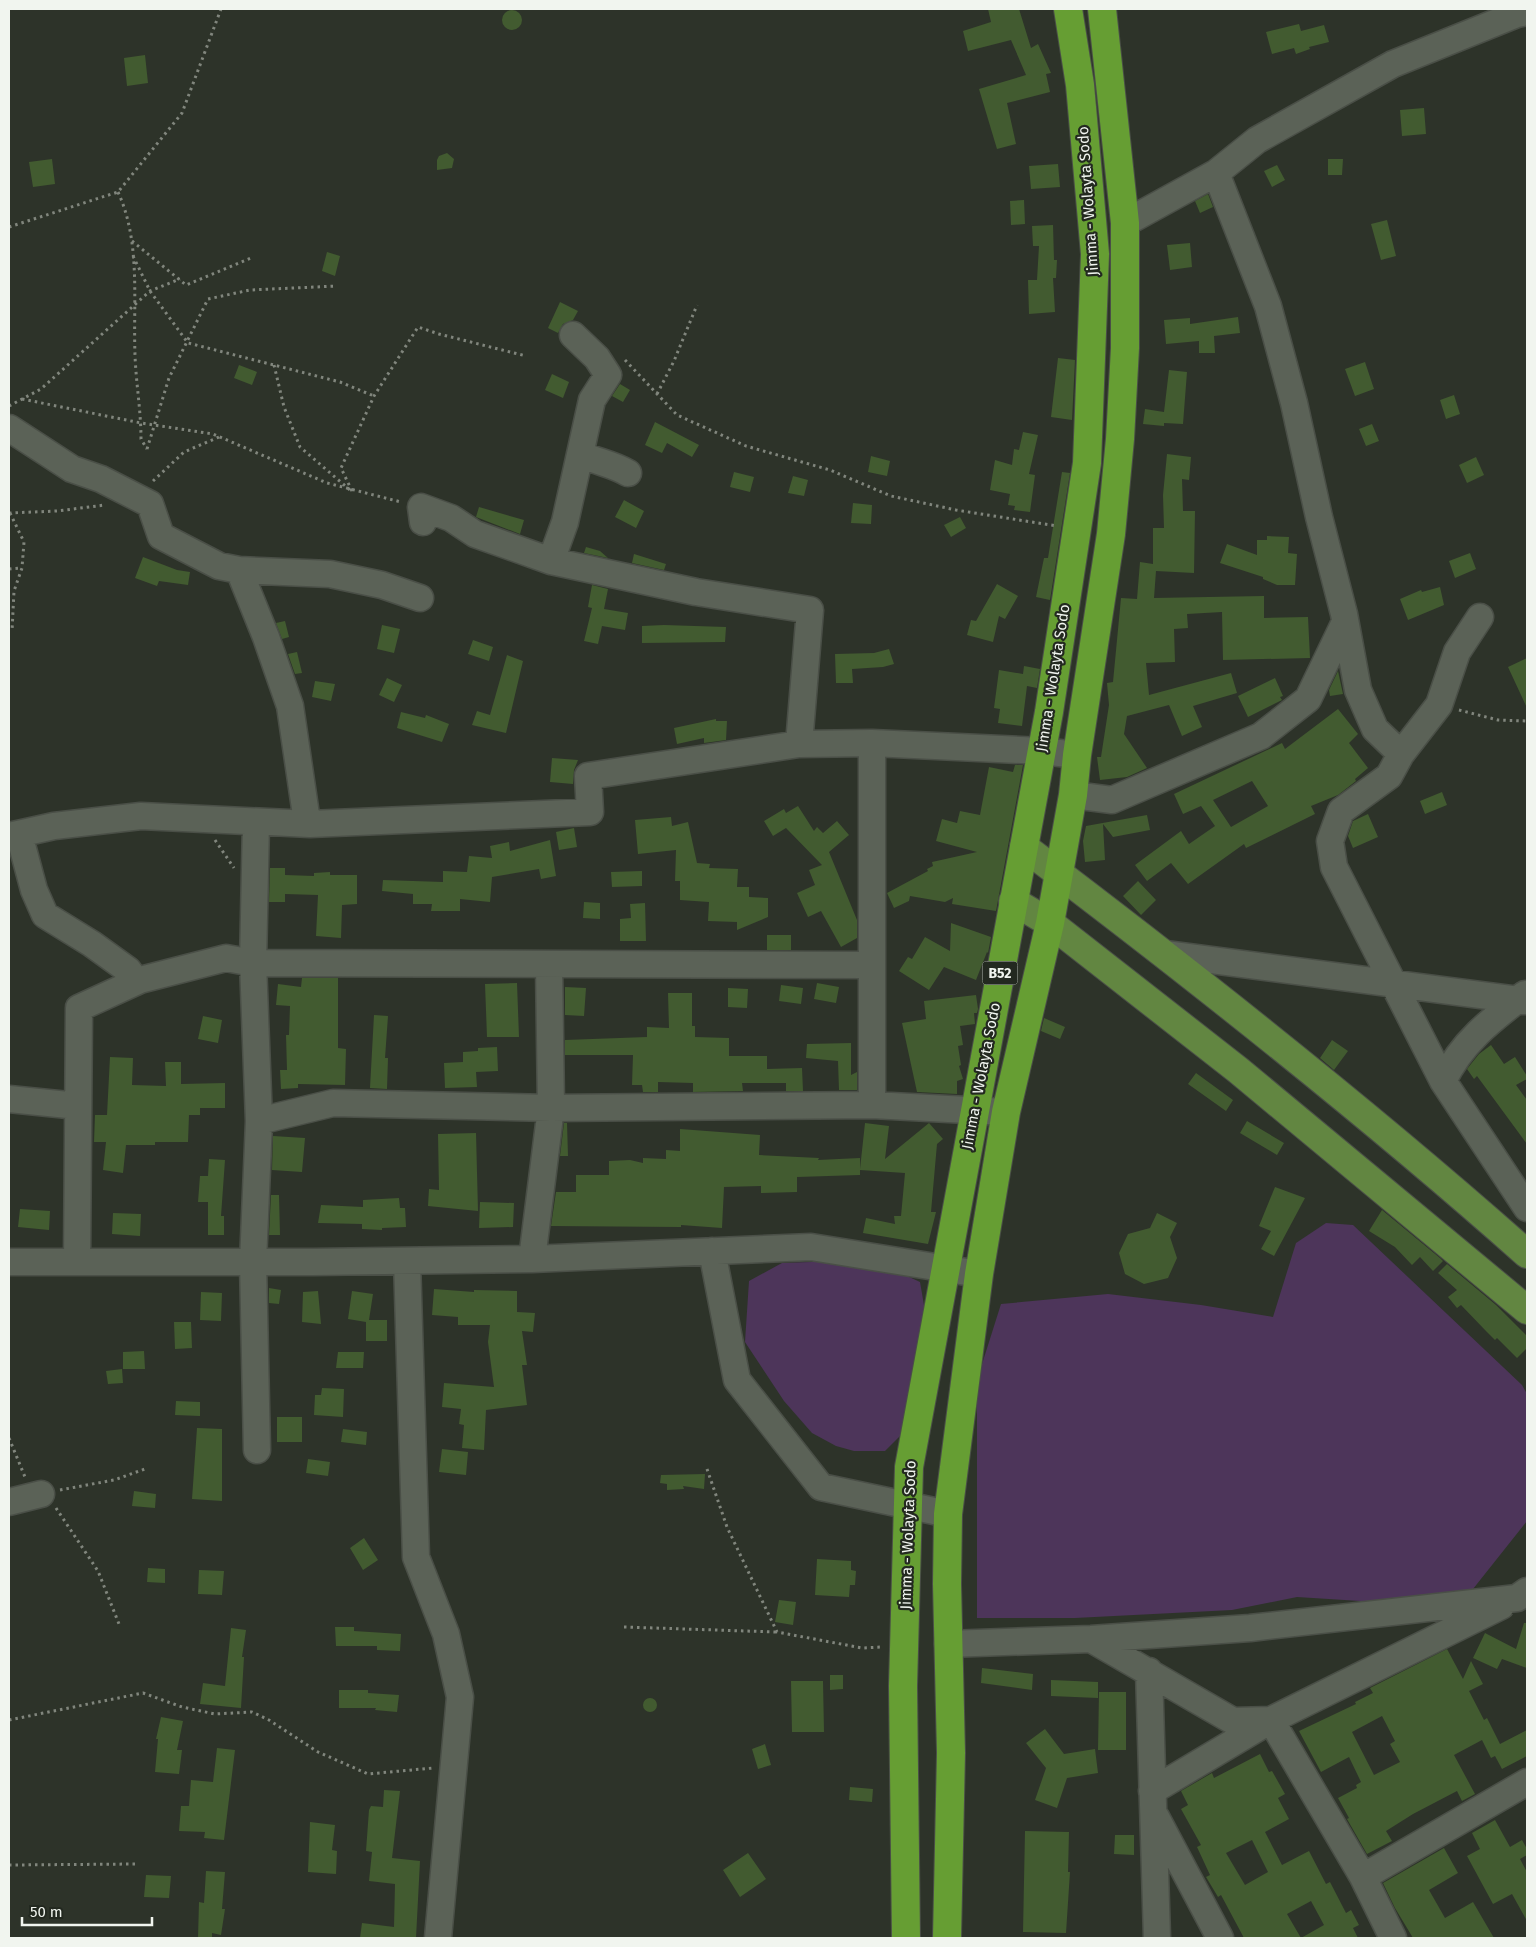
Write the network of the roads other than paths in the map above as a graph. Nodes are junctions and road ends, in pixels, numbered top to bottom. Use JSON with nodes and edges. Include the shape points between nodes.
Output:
{"nodes":[{"id":1,"x":1068,"y":9,"type":"edge"},
{"id":2,"x":1102,"y":9,"type":"edge"},
{"id":3,"x":1527,"y":12,"type":"edge"},
{"id":4,"x":1216,"y":173,"type":"junction"},
{"id":5,"x":1124,"y":223,"type":"junction"},
{"id":6,"x":573,"y":335,"type":"dead end"},
{"id":7,"x":9,"y":428,"type":"edge"},
{"id":8,"x":580,"y":454,"type":"junction"},
{"id":9,"x":628,"y":473,"type":"dead end"},
{"id":10,"x":422,"y":514,"type":"road end"},
{"id":11,"x":551,"y":561,"type":"junction"},
{"id":12,"x":238,"y":570,"type":"junction"},
{"id":13,"x":420,"y":598,"type":"dead end"},
{"id":14,"x":1480,"y":617,"type":"dead end"},
{"id":15,"x":1345,"y":622,"type":"junction"},
{"id":16,"x":872,"y":743,"type":"junction"},
{"id":17,"x":799,"y":744,"type":"junction"},
{"id":18,"x":1042,"y":751,"type":"junction"},
{"id":19,"x":1401,"y":754,"type":"junction"},
{"id":20,"x":1077,"y":755,"type":"junction"},
{"id":21,"x":1073,"y":795,"type":"junction"},
{"id":22,"x":256,"y":822,"type":"junction"},
{"id":23,"x":310,"y":824,"type":"junction"},
{"id":24,"x":14,"y":835,"type":"edge"},
{"id":25,"x":1024,"y":847,"type":"junction"},
{"id":26,"x":1060,"y":874,"type":"junction"},
{"id":27,"x":1013,"y":900,"type":"junction"},
{"id":28,"x":1050,"y":924,"type":"junction"},
{"id":29,"x":1165,"y":954,"type":"junction"},
{"id":30,"x":254,"y":963,"type":"junction"},
{"id":31,"x":549,"y":965,"type":"junction"},
{"id":32,"x":872,"y":965,"type":"junction"},
{"id":33,"x":140,"y":980,"type":"junction"},
{"id":34,"x":1394,"y":985,"type":"junction"},
{"id":35,"x":1524,"y":998,"type":"edge"},
{"id":36,"x":1443,"y":1080,"type":"junction"},
{"id":37,"x":9,"y":1099,"type":"edge"},
{"id":38,"x":872,"y":1105,"type":"junction"},
{"id":39,"x":78,"y":1106,"type":"junction"},
{"id":40,"x":551,"y":1108,"type":"junction"},
{"id":41,"x":974,"y":1110,"type":"junction"},
{"id":42,"x":1006,"y":1112,"type":"junction"},
{"id":43,"x":259,"y":1122,"type":"junction"},
{"id":44,"x":1527,"y":1208,"type":"edge"},
{"id":45,"x":712,"y":1251,"type":"junction"},
{"id":46,"x":1527,"y":1254,"type":"edge"},
{"id":47,"x":532,"y":1259,"type":"junction"},
{"id":48,"x":407,"y":1261,"type":"junction"},
{"id":49,"x":9,"y":1262,"type":"edge"},
{"id":50,"x":77,"y":1262,"type":"junction"},
{"id":51,"x":253,"y":1262,"type":"junction"},
{"id":52,"x":945,"y":1269,"type":"junction"},
{"id":53,"x":979,"y":1274,"type":"junction"},
{"id":54,"x":1527,"y":1310,"type":"edge"},
{"id":55,"x":257,"y":1450,"type":"dead end"},
{"id":56,"x":44,"y":1493,"type":"road end"},
{"id":57,"x":9,"y":1502,"type":"edge"},
{"id":58,"x":908,"y":1506,"type":"junction"},
{"id":59,"x":948,"y":1514,"type":"junction"},
{"id":60,"x":1522,"y":1594,"type":"edge"},
{"id":61,"x":1091,"y":1638,"type":"junction"},
{"id":62,"x":948,"y":1644,"type":"junction"},
{"id":63,"x":1149,"y":1671,"type":"junction"},
{"id":64,"x":1271,"y":1720,"type":"junction"},
{"id":65,"x":1524,"y":1792,"type":"edge"},
{"id":66,"x":1152,"y":1801,"type":"junction"},
{"id":67,"x":1363,"y":1877,"type":"junction"},
{"id":68,"x":438,"y":1938,"type":"edge"},
{"id":69,"x":906,"y":1938,"type":"edge"},
{"id":70,"x":947,"y":1938,"type":"edge"},
{"id":71,"x":1157,"y":1938,"type":"edge"},
{"id":72,"x":1220,"y":1938,"type":"edge"},
{"id":73,"x":1393,"y":1938,"type":"edge"}],
"edges":[{"from":1,"to":18,"type":"highway","name":"Jimma - Wolayta Sodo","number":"B52","via":[[1080,84],[1095,254],[1087,463]]},
{"from":2,"to":5,"type":"highway","name":"Jimma - Wolayta Sodo","number":"B52"},
{"from":3,"to":4,"type":"street","via":[[1393,64],[1257,140]]},
{"from":4,"to":5,"type":"street"},
{"from":4,"to":15,"type":"street","via":[[1268,306]]},
{"from":5,"to":20,"type":"highway","name":"Jimma - Wolayta Sodo","number":"B52","via":[[1125,348],[1120,439],[1111,534]]},
{"from":6,"to":8,"type":"street","via":[[597,358],[608,375],[592,400]]},
{"from":7,"to":12,"type":"street","via":[[72,469],[135,494],[150,504],[161,536],[219,566]]},
{"from":8,"to":9,"type":"street","via":[[601,464],[614,464]]},
{"from":8,"to":11,"type":"street","via":[[565,522]]},
{"from":10,"to":11,"type":"street","via":[[451,518],[475,534]]},
{"from":11,"to":17,"type":"street","via":[[696,592],[810,610]]},
{"from":12,"to":13,"type":"street","via":[[330,574],[382,585]]},
{"from":12,"to":23,"type":"street","via":[[290,706]]},
{"from":14,"to":19,"type":"street","via":[[1457,652],[1439,705]]},
{"from":15,"to":19,"type":"street","via":[[1362,698],[1375,729]]},
{"from":15,"to":21,"type":"street","via":[[1308,698],[1261,736],[1112,800]]},
{"from":16,"to":17,"type":"street"},
{"from":16,"to":18,"type":"street"},
{"from":16,"to":32,"type":"street"},
{"from":17,"to":23,"type":"street","via":[[588,776],[590,812]]},
{"from":18,"to":20,"type":"street"},
{"from":18,"to":25,"type":"highway","name":"Jimma - Wolayta Sodo","number":"B52"},
{"from":19,"to":34,"type":"street","via":[[1389,776],[1341,811],[1330,841],[1334,867]]},
{"from":20,"to":21,"type":"highway","name":"Jimma - Wolayta Sodo","number":"B52"},
{"from":21,"to":26,"type":"highway","name":"Jimma - Wolayta Sodo","number":"B52"},
{"from":22,"to":23,"type":"street"},
{"from":22,"to":24,"type":"street","via":[[141,816],[54,826]]},
{"from":22,"to":30,"type":"street"},
{"from":24,"to":33,"type":"street","via":[[45,915],[128,970],[136,981]]},
{"from":25,"to":26,"type":"main road"},
{"from":25,"to":27,"type":"highway","name":"Jimma - Wolayta Sodo","number":"B52"},
{"from":26,"to":28,"type":"highway","name":"Jimma - Wolayta Sodo","number":"B52"},
{"from":26,"to":29,"type":"main road"},
{"from":27,"to":28,"type":"main road"},
{"from":27,"to":41,"type":"highway","name":"Jimma - Wolayta Sodo","number":"B52"},
{"from":28,"to":42,"type":"highway","name":"Jimma - Wolayta Sodo","number":"B52"},
{"from":28,"to":54,"type":"main road","via":[[1238,1070]]},
{"from":29,"to":34,"type":"street"},
{"from":29,"to":46,"type":"main road","via":[[1430,1168]]},
{"from":30,"to":31,"type":"street"},
{"from":30,"to":33,"type":"street","via":[[226,958]]},
{"from":30,"to":43,"type":"street"},
{"from":31,"to":32,"type":"street"},
{"from":31,"to":40,"type":"street"},
{"from":32,"to":38,"type":"street"},
{"from":33,"to":39,"type":"street","via":[[79,1008]]},
{"from":34,"to":35,"type":"street"},
{"from":34,"to":36,"type":"street"},
{"from":35,"to":36,"type":"street","via":[[1477,1032],[1453,1060]]},
{"from":36,"to":44,"type":"street"},
{"from":37,"to":39,"type":"street"},
{"from":38,"to":40,"type":"street"},
{"from":38,"to":41,"type":"street"},
{"from":39,"to":50,"type":"street"},
{"from":40,"to":43,"type":"street","via":[[333,1103]]},
{"from":40,"to":47,"type":"street"},
{"from":41,"to":42,"type":"street"},
{"from":41,"to":52,"type":"highway","name":"Jimma - Wolayta Sodo","number":"B52"},
{"from":42,"to":53,"type":"highway","name":"Jimma - Wolayta Sodo","number":"B52"},
{"from":43,"to":51,"type":"street"},
{"from":45,"to":47,"type":"street"},
{"from":45,"to":52,"type":"street","via":[[811,1247]]},
{"from":45,"to":58,"type":"street","via":[[737,1380],[821,1487]]},
{"from":47,"to":48,"type":"street"},
{"from":48,"to":51,"type":"street"},
{"from":48,"to":68,"type":"street","via":[[416,1557],[446,1634],[460,1697]]},
{"from":49,"to":50,"type":"street"},
{"from":50,"to":51,"type":"street"},
{"from":51,"to":55,"type":"street"},
{"from":52,"to":53,"type":"street"},
{"from":52,"to":58,"type":"highway","name":"Jimma - Wolayta Sodo","number":"B52","via":[[909,1467]]},
{"from":53,"to":59,"type":"highway","name":"Jimma - Wolayta Sodo","number":"B52"},
{"from":56,"to":57,"type":"street"},
{"from":58,"to":59,"type":"street"},
{"from":58,"to":69,"type":"highway","name":"Jimma - Wolayta Sodo","number":"B52","via":[[904,1646]]},
{"from":59,"to":62,"type":"highway","name":"Jimma - Wolayta Sodo","number":"B52"},
{"from":60,"to":61,"type":"street","via":[[1250,1628]]},
{"from":60,"to":64,"type":"street"},
{"from":61,"to":62,"type":"street"},
{"from":61,"to":63,"type":"street"},
{"from":62,"to":70,"type":"highway","name":"Jimma - Wolayta Sodo","number":"B52","via":[[951,1753]]},
{"from":63,"to":64,"type":"street","via":[[1234,1722]]},
{"from":63,"to":66,"type":"street"},
{"from":64,"to":66,"type":"street"},
{"from":64,"to":67,"type":"street"},
{"from":65,"to":67,"type":"street"},
{"from":66,"to":71,"type":"street"},
{"from":66,"to":72,"type":"street"},
{"from":67,"to":73,"type":"street"}]}
